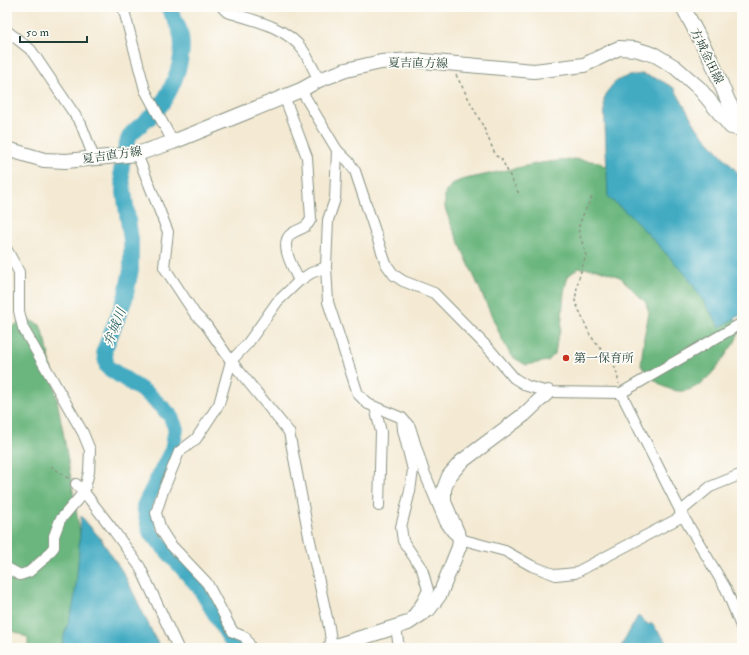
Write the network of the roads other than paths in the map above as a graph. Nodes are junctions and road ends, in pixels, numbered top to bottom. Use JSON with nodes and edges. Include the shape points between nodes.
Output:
{"nodes":[{"id":1,"x":122,"y":7,"type":"edge"},
{"id":2,"x":222,"y":7,"type":"edge"},
{"id":3,"x":683,"y":7,"type":"edge"},
{"id":4,"x":7,"y":31,"type":"edge"},
{"id":5,"x":319,"y":80,"type":"junction"},
{"id":6,"x":301,"y":90,"type":"junction"},
{"id":7,"x":284,"y":96,"type":"junction"},
{"id":8,"x":742,"y":126,"type":"edge"},
{"id":9,"x":742,"y":129,"type":"edge"},
{"id":10,"x":173,"y":142,"type":"junction"},
{"id":11,"x":7,"y":149,"type":"edge"},
{"id":12,"x":337,"y":150,"type":"junction"},
{"id":13,"x":137,"y":154,"type":"junction"},
{"id":14,"x":100,"y":158,"type":"junction"},
{"id":15,"x":7,"y":250,"type":"edge"},
{"id":16,"x":326,"y":267,"type":"junction"},
{"id":17,"x":299,"y":281,"type":"junction"},
{"id":18,"x":742,"y":323,"type":"edge"},
{"id":19,"x":231,"y":361,"type":"junction"},
{"id":20,"x":548,"y":392,"type":"junction"},
{"id":21,"x":621,"y":393,"type":"junction"},
{"id":22,"x":375,"y":407,"type":"junction"},
{"id":23,"x":402,"y":418,"type":"junction"},
{"id":24,"x":742,"y":474,"type":"edge"},
{"id":25,"x":76,"y":484,"type":"road end"},
{"id":26,"x":84,"y":492,"type":"junction"},
{"id":27,"x":379,"y":506,"type":"dead end"},
{"id":28,"x":681,"y":514,"type":"junction"},
{"id":29,"x":460,"y":538,"type":"junction"},
{"id":30,"x":7,"y":568,"type":"edge"},
{"id":31,"x":402,"y":625,"type":"junction"},
{"id":32,"x":742,"y":629,"type":"edge"},
{"id":33,"x":178,"y":648,"type":"edge"},
{"id":34,"x":251,"y":648,"type":"edge"},
{"id":35,"x":330,"y":648,"type":"edge"},
{"id":36,"x":399,"y":648,"type":"edge"}],
"edges":[{"from":1,"to":10,"type":"street","via":[[145,90]]},
{"from":2,"to":5,"type":"street","via":[[227,12],[273,26],[285,34],[302,50]]},
{"from":3,"to":8,"type":"main road","name":"方城金田線"},
{"from":4,"to":14,"type":"street","via":[[31,50],[81,124]]},
{"from":5,"to":6,"type":"main road","name":"夏吉直方線"},
{"from":5,"to":9,"type":"main road","name":"夏吉直方線","via":[[346,70],[381,62],[413,60],[534,71],[584,65],[618,48],[635,49],[655,55],[675,67],[699,88],[731,127]]},
{"from":6,"to":7,"type":"main road","name":"夏吉直方線"},
{"from":6,"to":12,"type":"street"},
{"from":7,"to":10,"type":"main road","name":"夏吉直方線"},
{"from":7,"to":17,"type":"street","via":[[306,158],[311,220],[302,229],[291,234],[285,247]]},
{"from":10,"to":13,"type":"main road","name":"夏吉直方線"},
{"from":11,"to":14,"type":"main road","name":"夏吉直方線","via":[[44,160]]},
{"from":12,"to":16,"type":"street","via":[[335,199],[328,220]]},
{"from":12,"to":20,"type":"street","via":[[355,171],[386,264],[394,275],[434,293],[514,378],[527,386]]},
{"from":13,"to":14,"type":"main road","name":"夏吉直方線"},
{"from":13,"to":19,"type":"street","via":[[168,232],[164,267],[195,314],[206,325]]},
{"from":15,"to":26,"type":"street","via":[[19,272],[19,311],[23,328],[83,433],[90,450],[90,472]]},
{"from":16,"to":17,"type":"street"},
{"from":16,"to":22,"type":"street","via":[[328,302],[358,394]]},
{"from":17,"to":19,"type":"street","via":[[277,302],[248,343]]},
{"from":18,"to":21,"type":"street"},
{"from":19,"to":34,"type":"street","via":[[219,404],[196,439],[179,452],[156,513],[170,544],[207,583],[233,632],[245,637]]},
{"from":19,"to":35,"type":"street","via":[[289,432],[329,627]]},
{"from":20,"to":21,"type":"street"},
{"from":20,"to":29,"type":"main road","via":[[525,414],[461,462],[449,476],[444,489],[444,502]]},
{"from":21,"to":28,"type":"street"},
{"from":22,"to":23,"type":"street"},
{"from":22,"to":27,"type":"street","via":[[381,432]]},
{"from":23,"to":29,"type":"street","via":[[410,428],[423,469],[445,522]]},
{"from":23,"to":31,"type":"street","via":[[413,470],[401,528],[402,541],[422,570],[428,590],[422,602]]},
{"from":24,"to":28,"type":"street","via":[[710,487]]},
{"from":25,"to":26,"type":"street"},
{"from":26,"to":30,"type":"street","via":[[60,520],[54,536],[54,547],[44,559],[29,572],[20,575]]},
{"from":26,"to":33,"type":"street","via":[[140,567]]},
{"from":28,"to":29,"type":"street","via":[[575,573],[556,575],[532,566],[505,551]]},
{"from":28,"to":32,"type":"street","via":[[726,589]]},
{"from":29,"to":31,"type":"main road","via":[[459,547],[440,594],[429,609]]},
{"from":31,"to":35,"type":"main road"},
{"from":31,"to":36,"type":"street"}]}
